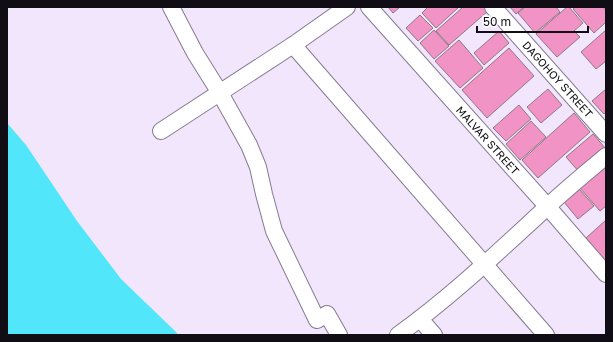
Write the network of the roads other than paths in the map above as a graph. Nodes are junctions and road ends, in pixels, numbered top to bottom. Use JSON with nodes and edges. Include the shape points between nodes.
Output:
{"nodes":[{"id":1,"x":171,"y":7,"type":"edge"},
{"id":2,"x":348,"y":7,"type":"edge"},
{"id":3,"x":369,"y":7,"type":"edge"},
{"id":4,"x":493,"y":7,"type":"edge"},
{"id":5,"x":293,"y":45,"type":"junction"},
{"id":6,"x":220,"y":93,"type":"junction"},
{"id":7,"x":162,"y":131,"type":"dead end"},
{"id":8,"x":606,"y":134,"type":"edge"},
{"id":9,"x":606,"y":156,"type":"edge"},
{"id":10,"x":547,"y":206,"type":"junction"},
{"id":11,"x":484,"y":265,"type":"junction"},
{"id":12,"x":606,"y":274,"type":"edge"},
{"id":13,"x":420,"y":319,"type":"junction"},
{"id":14,"x":339,"y":335,"type":"edge"},
{"id":15,"x":398,"y":335,"type":"edge"},
{"id":16,"x":434,"y":335,"type":"edge"},
{"id":17,"x":546,"y":335,"type":"edge"}],
"edges":[{"from":1,"to":6,"type":"street"},
{"from":2,"to":5,"type":"street"},
{"from":3,"to":10,"type":"street","name":"MALVAR STREET"},
{"from":4,"to":8,"type":"street","name":"DAGOHOY STREET"},
{"from":5,"to":6,"type":"street"},
{"from":5,"to":11,"type":"street"},
{"from":6,"to":7,"type":"street"},
{"from":6,"to":14,"type":"street","via":[[250,145],[274,231],[317,320],[327,314]]},
{"from":9,"to":10,"type":"street"},
{"from":10,"to":11,"type":"street"},
{"from":10,"to":12,"type":"street","name":"MALVAR STREET"},
{"from":11,"to":13,"type":"street"},
{"from":11,"to":17,"type":"street"},
{"from":13,"to":15,"type":"street"},
{"from":13,"to":16,"type":"street"}]}
